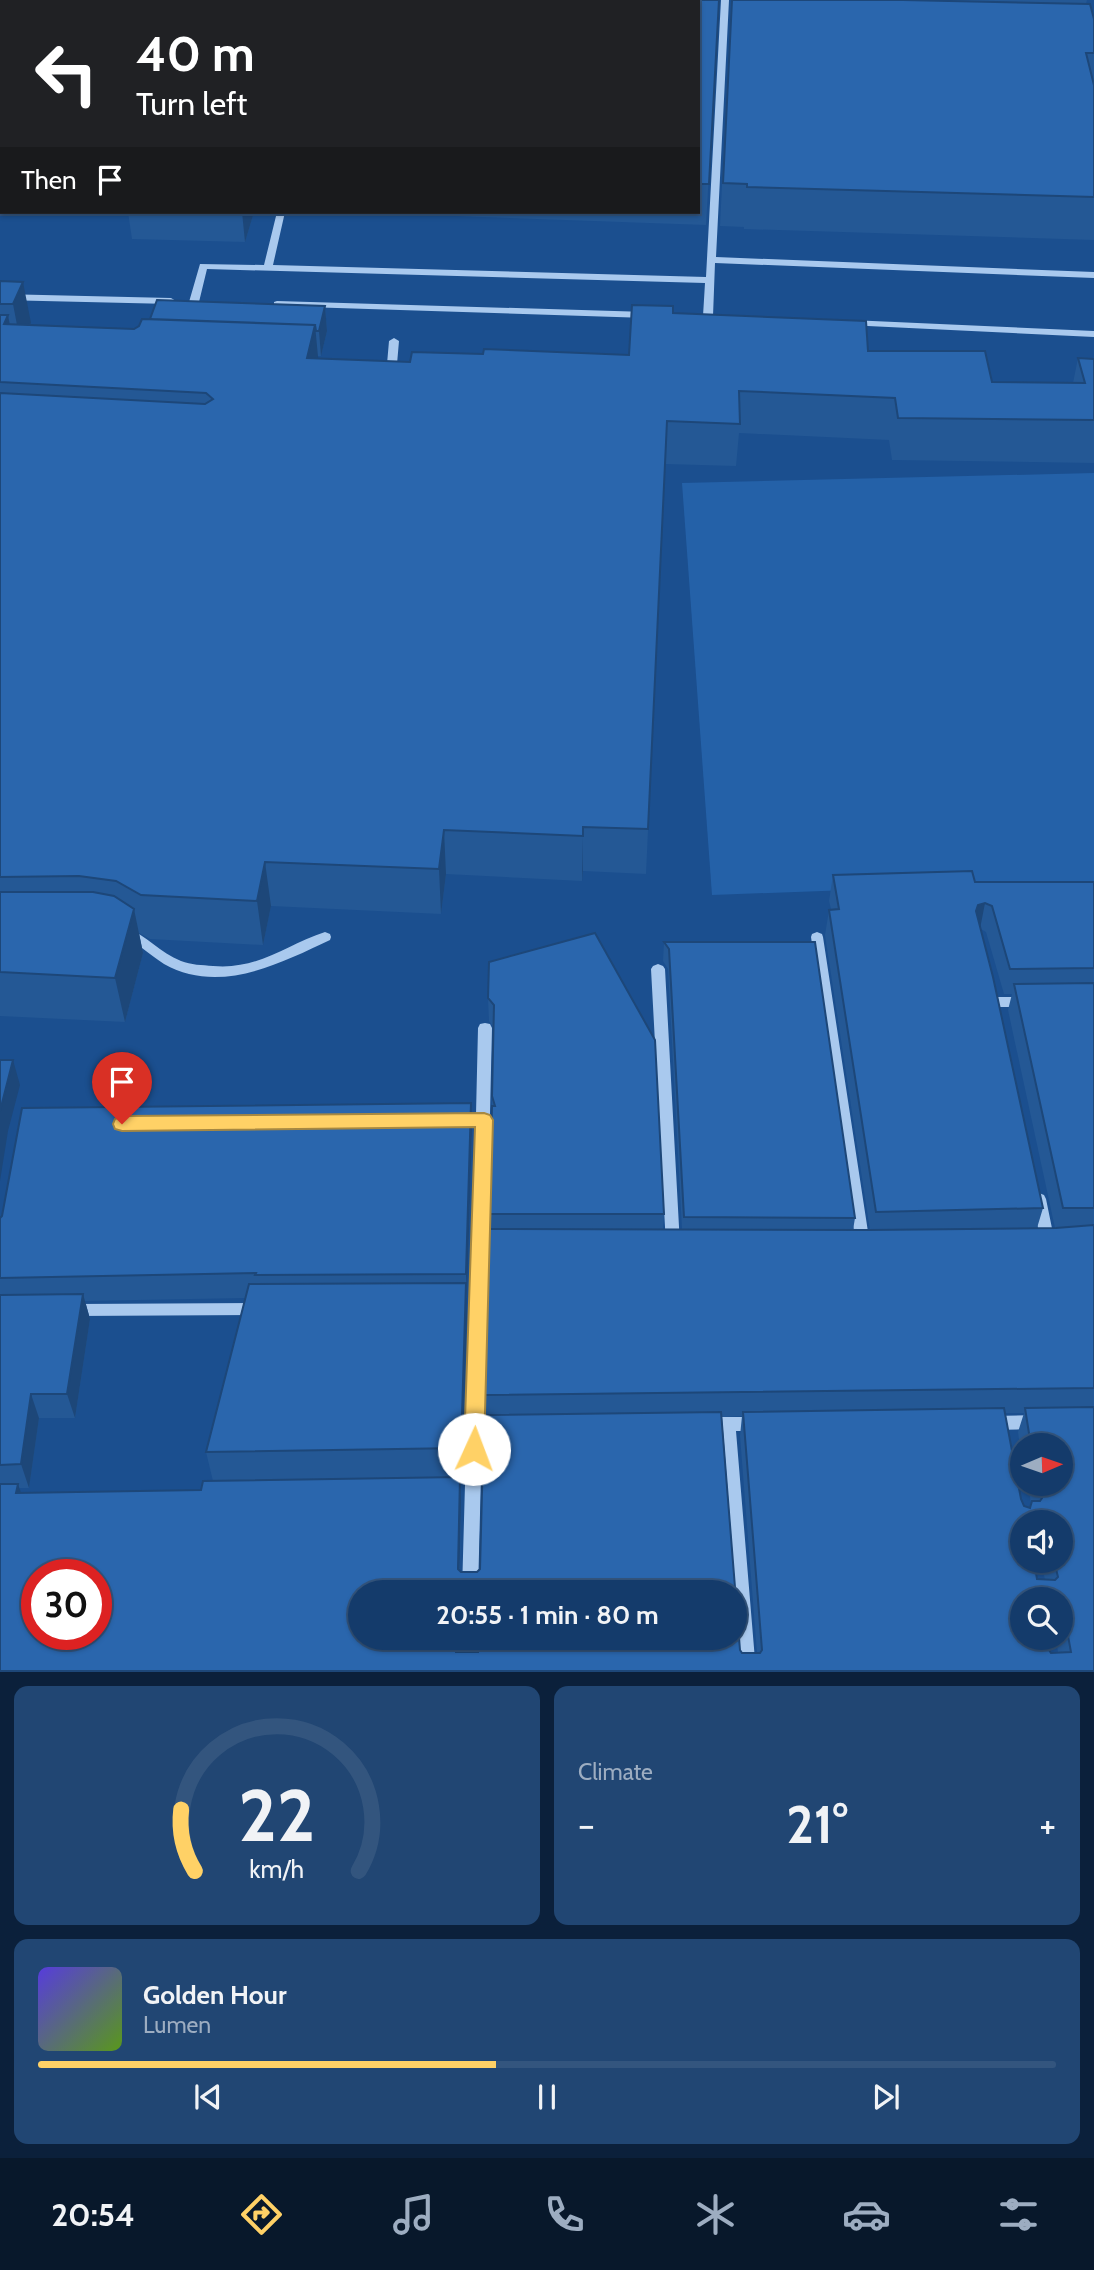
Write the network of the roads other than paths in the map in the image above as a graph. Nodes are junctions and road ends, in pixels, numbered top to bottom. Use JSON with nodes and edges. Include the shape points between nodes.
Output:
{"nodes":[{"id":1,"x":725,"y":0,"type":"edge"},
{"id":2,"x":724,"y":31,"type":"junction"},
{"id":3,"x":738,"y":32,"type":"edge"},
{"id":4,"x":281,"y":214,"type":"edge"},
{"id":5,"x":711,"y":260,"type":"junction"},
{"id":6,"x":268,"y":267,"type":"junction"},
{"id":7,"x":1094,"y":275,"type":"edge"},
{"id":8,"x":710,"y":280,"type":"junction"},
{"id":9,"x":0,"y":297,"type":"edge"},
{"id":10,"x":194,"y":302,"type":"junction"},
{"id":11,"x":207,"y":302,"type":"edge"},
{"id":12,"x":262,"y":304,"type":"edge"},
{"id":13,"x":660,"y":315,"type":"edge"},
{"id":14,"x":696,"y":316,"type":"edge"},
{"id":15,"x":708,"y":316,"type":"junction"},
{"id":16,"x":721,"y":317,"type":"edge"},
{"id":17,"x":846,"y":323,"type":"edge"},
{"id":18,"x":1094,"y":334,"type":"edge"},
{"id":19,"x":394,"y":341,"type":"dead end"},
{"id":20,"x":378,"y":364,"type":"edge"},
{"id":21,"x":392,"y":364,"type":"junction"},
{"id":22,"x":405,"y":365,"type":"edge"},
{"id":23,"x":116,"y":931,"type":"edge"},
{"id":24,"x":325,"y":937,"type":"dead end"},
{"id":25,"x":817,"y":937,"type":"dead end"},
{"id":26,"x":658,"y":969,"type":"dead end"},
{"id":27,"x":997,"y":1002,"type":"edge"},
{"id":28,"x":1039,"y":1002,"type":"edge"},
{"id":29,"x":485,"y":1028,"type":"dead end"},
{"id":30,"x":484,"y":1120,"type":"junction"},
{"id":31,"x":442,"y":1121,"type":"edge"},
{"id":32,"x":1037,"y":1190,"type":"edge"},
{"id":33,"x":1048,"y":1244,"type":"edge"},
{"id":34,"x":480,"y":1245,"type":"junction"},
{"id":35,"x":522,"y":1245,"type":"edge"},
{"id":36,"x":673,"y":1246,"type":"edge"},
{"id":37,"x":863,"y":1246,"type":"edge"},
{"id":38,"x":273,"y":1308,"type":"edge"},
{"id":39,"x":55,"y":1310,"type":"edge"},
{"id":40,"x":1056,"y":1422,"type":"edge"},
{"id":41,"x":770,"y":1423,"type":"edge"},
{"id":42,"x":978,"y":1423,"type":"edge"},
{"id":43,"x":688,"y":1424,"type":"edge"},
{"id":44,"x":728,"y":1424,"type":"junction"},
{"id":45,"x":515,"y":1428,"type":"edge"},
{"id":46,"x":475,"y":1429,"type":"junction"},
{"id":47,"x":469,"y":1580,"type":"edge"},
{"id":48,"x":469,"y":1650,"type":"edge"},
{"id":49,"x":468,"y":1671,"type":"edge"},
{"id":50,"x":748,"y":1671,"type":"edge"}],
"edges":[{"from":1,"to":2,"type":"street"},
{"from":2,"to":3,"type":"street"},
{"from":2,"to":5,"type":"street"},
{"from":4,"to":6,"type":"street"},
{"from":5,"to":7,"type":"lane"},
{"from":5,"to":8,"type":"street"},
{"from":6,"to":8,"type":"street"},
{"from":6,"to":10,"type":"street","via":[[203,266]]},
{"from":8,"to":15,"type":"street"},
{"from":9,"to":10,"type":"street"},
{"from":10,"to":11,"type":"street"},
{"from":12,"to":13,"type":"street"},
{"from":14,"to":15,"type":"street"},
{"from":15,"to":16,"type":"street"},
{"from":17,"to":18,"type":"street"},
{"from":19,"to":21,"type":"street"},
{"from":20,"to":21,"type":"street"},
{"from":21,"to":22,"type":"street"},
{"from":23,"to":24,"type":"street","via":[[135,936],[169,962],[233,973],[252,970]]},
{"from":25,"to":37,"type":"street"},
{"from":26,"to":36,"type":"street"},
{"from":27,"to":28,"type":"street"},
{"from":29,"to":30,"type":"street"},
{"from":30,"to":31,"type":"street"},
{"from":30,"to":34,"type":"street"},
{"from":32,"to":33,"type":"street"},
{"from":34,"to":35,"type":"street"},
{"from":34,"to":46,"type":"street","via":[[470,1307]]},
{"from":38,"to":39,"type":"street"},
{"from":40,"to":42,"type":"street","via":[[1007,1429]]},
{"from":41,"to":44,"type":"street"},
{"from":43,"to":44,"type":"street"},
{"from":44,"to":50,"type":"street"},
{"from":45,"to":46,"type":"street"},
{"from":46,"to":47,"type":"street","via":[[465,1490]]},
{"from":48,"to":49,"type":"street"}]}
